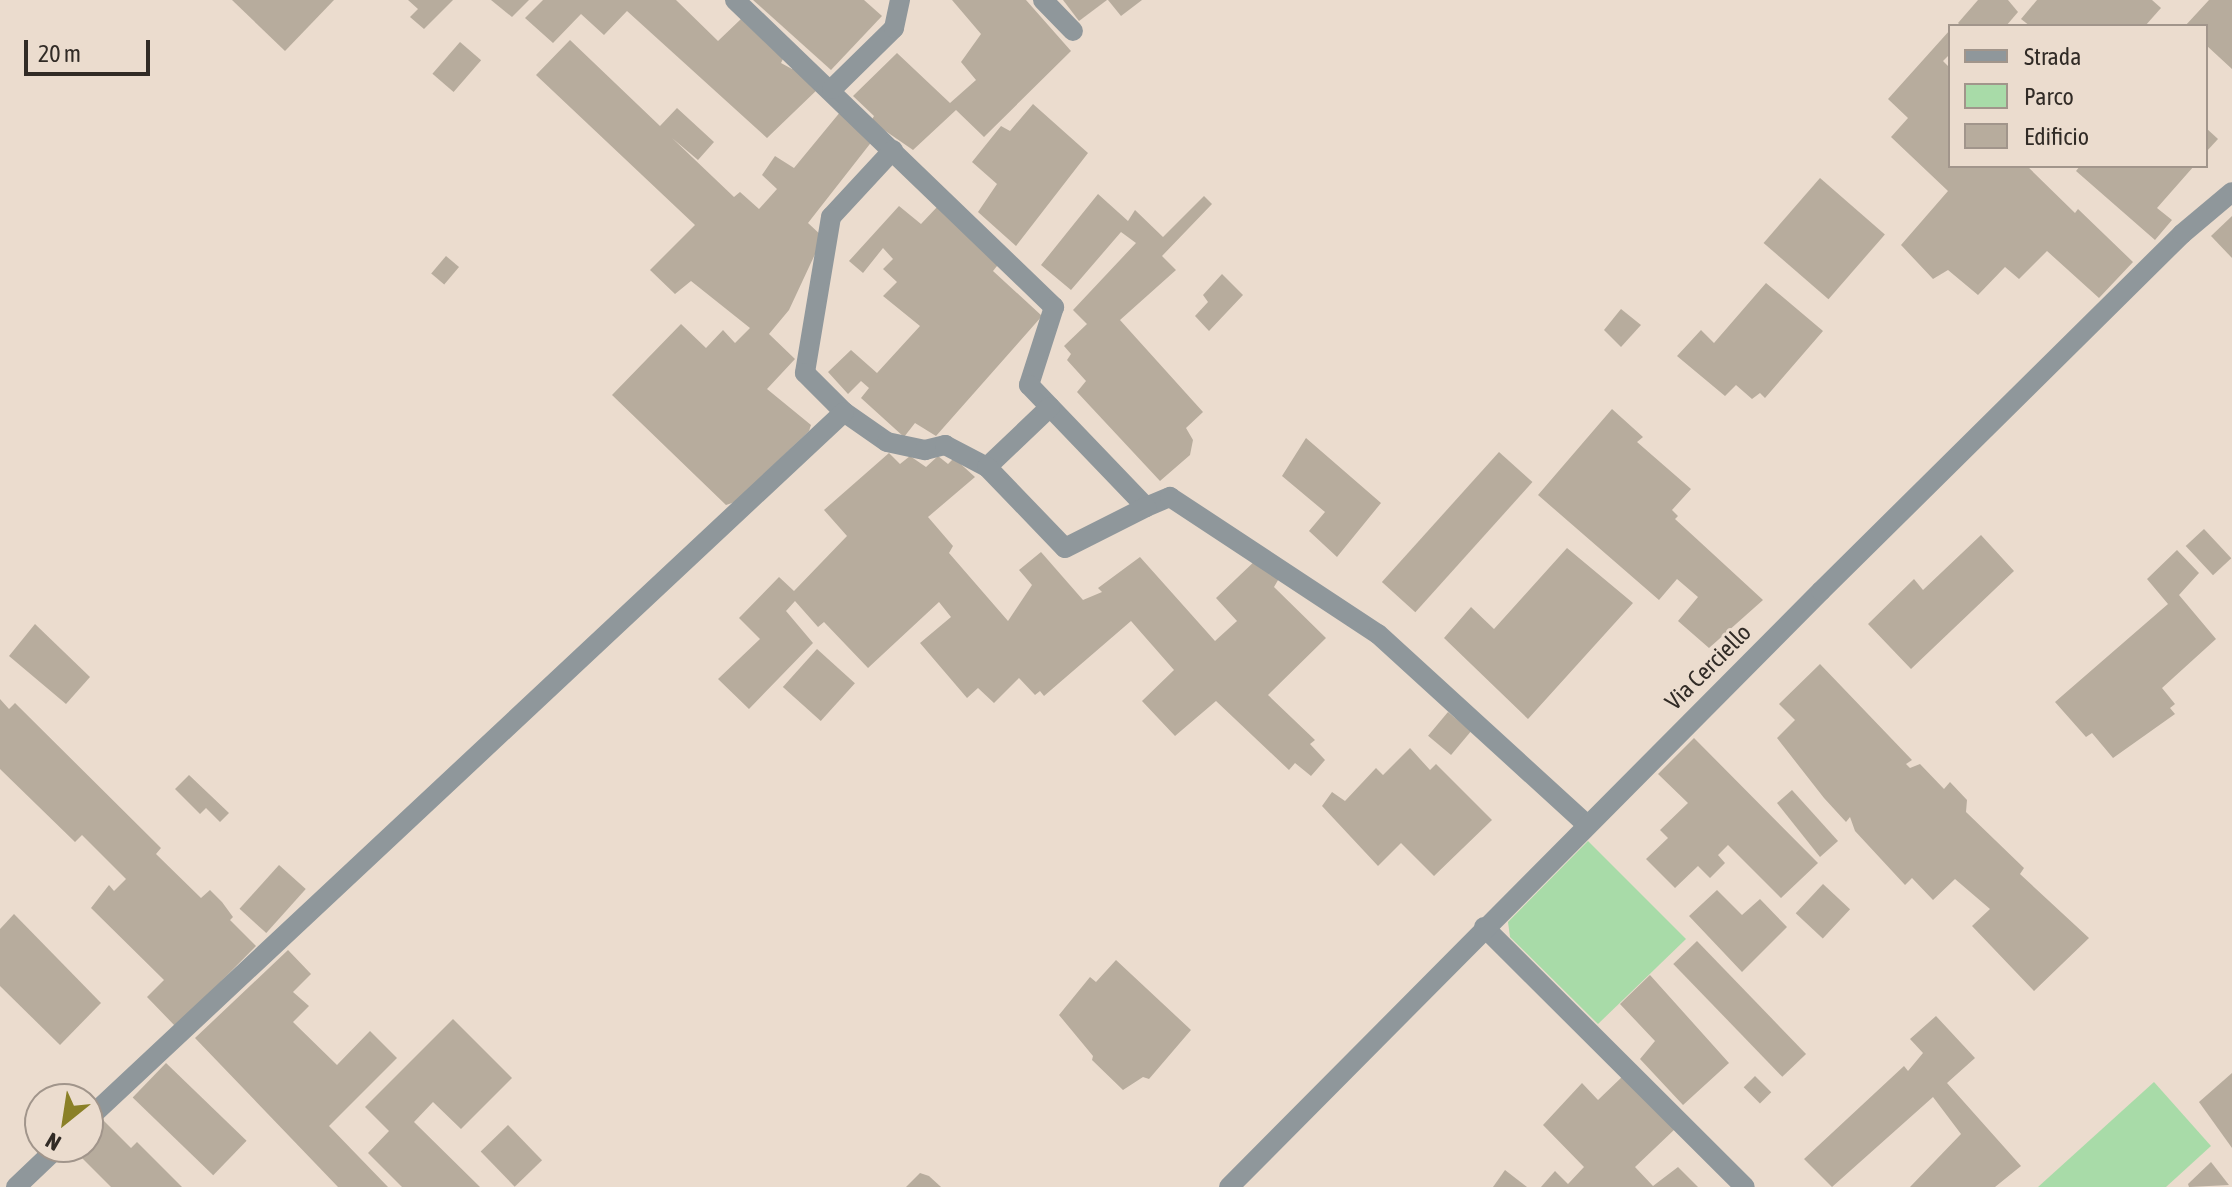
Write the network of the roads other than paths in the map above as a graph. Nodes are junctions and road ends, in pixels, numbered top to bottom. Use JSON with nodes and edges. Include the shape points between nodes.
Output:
{"nodes":[{"id":1,"x":735,"y":0,"type":"edge"},
{"id":2,"x":900,"y":0,"type":"edge"},
{"id":3,"x":1043,"y":0,"type":"edge"},
{"id":4,"x":1073,"y":31,"type":"dead end"},
{"id":5,"x":832,"y":89,"type":"junction"},
{"id":6,"x":893,"y":150,"type":"junction"},
{"id":7,"x":2232,"y":192,"type":"edge"},
{"id":8,"x":1050,"y":407,"type":"junction"},
{"id":9,"x":844,"y":412,"type":"junction"},
{"id":10,"x":987,"y":467,"type":"junction"},
{"id":11,"x":1146,"y":507,"type":"junction"},
{"id":12,"x":1586,"y":824,"type":"junction"},
{"id":13,"x":1484,"y":927,"type":"junction"},
{"id":14,"x":104,"y":1104,"type":"edge"},
{"id":15,"x":41,"y":1163,"type":"edge"},
{"id":16,"x":16,"y":1187,"type":"edge"},
{"id":17,"x":1229,"y":1187,"type":"edge"},
{"id":18,"x":1745,"y":1187,"type":"edge"}],
"edges":[{"from":1,"to":5,"type":"street"},
{"from":2,"to":5,"type":"street","via":[[894,28]]},
{"from":3,"to":4,"type":"street"},
{"from":5,"to":6,"type":"street"},
{"from":6,"to":8,"type":"street","via":[[1054,307],[1029,385]]},
{"from":6,"to":9,"type":"street","via":[[831,217],[823,253],[805,373]]},
{"from":7,"to":12,"type":"street","name":"Via Cerciello","via":[[2182,234]]},
{"from":8,"to":10,"type":"street"},
{"from":8,"to":11,"type":"street"},
{"from":9,"to":10,"type":"street","via":[[887,442],[925,450],[945,445]]},
{"from":9,"to":14,"type":"street"},
{"from":10,"to":11,"type":"street","via":[[1065,548]]},
{"from":11,"to":12,"type":"street","via":[[1170,497],[1378,634]]},
{"from":12,"to":13,"type":"street","name":"Via Cerciello"},
{"from":13,"to":17,"type":"street","name":"Via Cerciello"},
{"from":13,"to":18,"type":"street"},
{"from":15,"to":16,"type":"street"}]}
